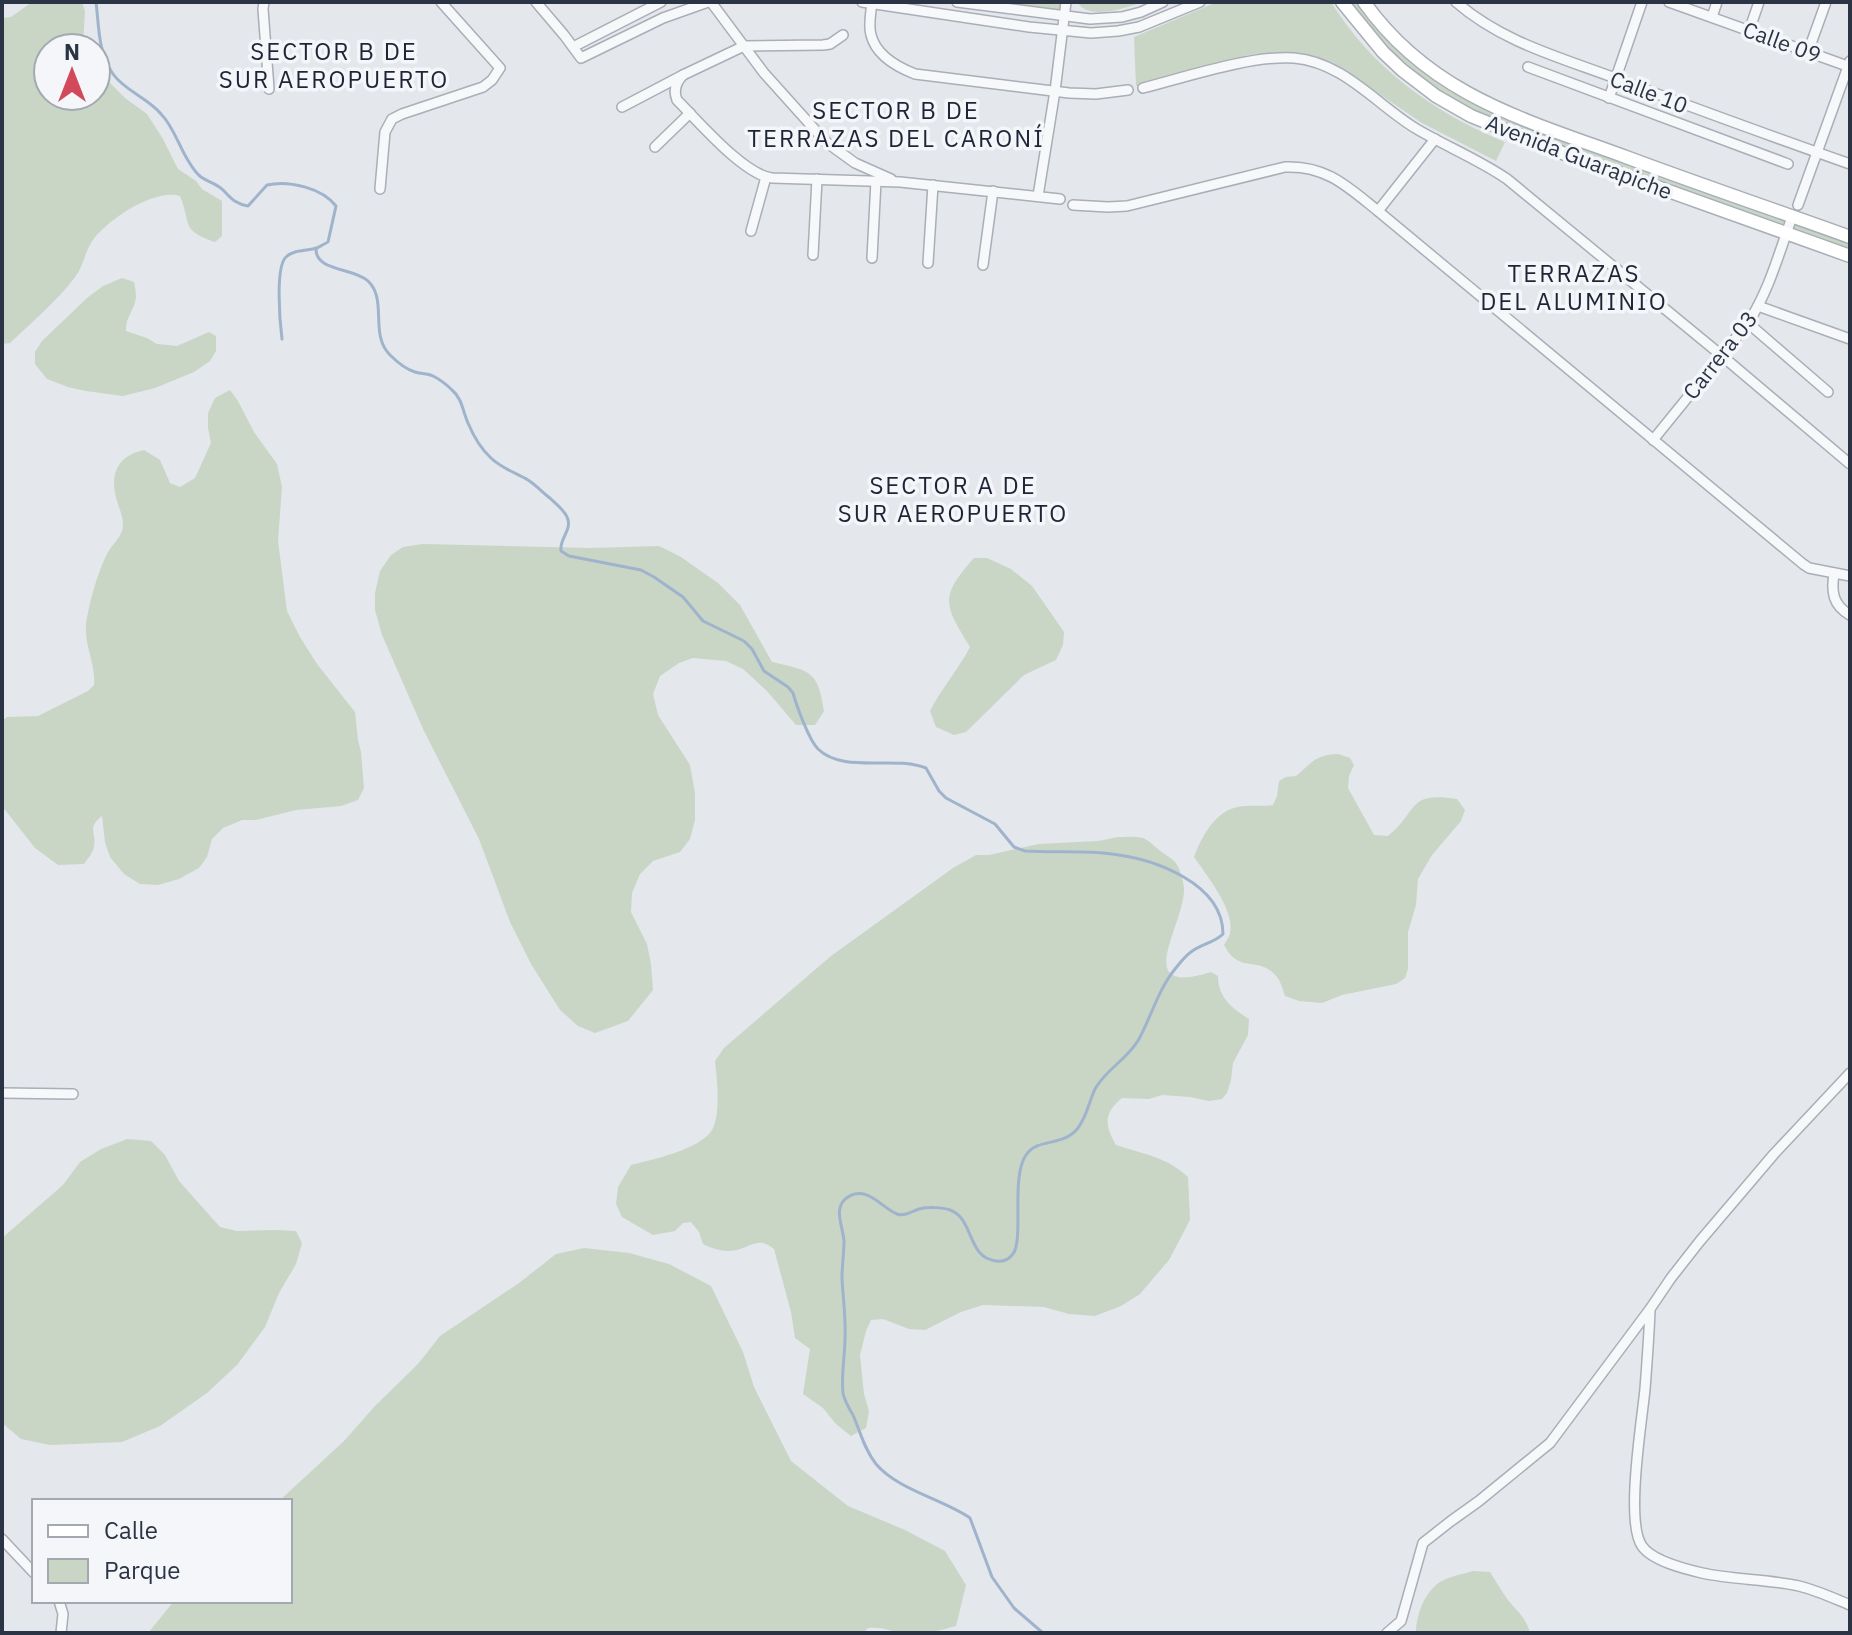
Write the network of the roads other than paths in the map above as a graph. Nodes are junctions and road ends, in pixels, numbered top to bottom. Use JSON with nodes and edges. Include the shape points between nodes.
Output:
{"nodes":[{"id":1,"x":264,"y":2,"type":"edge"},
{"id":2,"x":441,"y":2,"type":"edge"},
{"id":3,"x":536,"y":2,"type":"edge"},
{"id":4,"x":661,"y":2,"type":"edge"},
{"id":5,"x":710,"y":2,"type":"edge"},
{"id":6,"x":957,"y":2,"type":"edge"},
{"id":7,"x":1066,"y":2,"type":"edge"},
{"id":8,"x":1163,"y":2,"type":"edge"},
{"id":9,"x":1200,"y":2,"type":"edge"},
{"id":10,"x":1342,"y":2,"type":"edge"},
{"id":11,"x":1364,"y":2,"type":"edge"},
{"id":12,"x":1456,"y":2,"type":"edge"},
{"id":13,"x":1642,"y":2,"type":"edge"},
{"id":14,"x":1669,"y":2,"type":"edge"},
{"id":15,"x":1717,"y":2,"type":"edge"},
{"id":16,"x":1759,"y":2,"type":"edge"},
{"id":17,"x":1826,"y":2,"type":"edge"},
{"id":18,"x":869,"y":3,"type":"edge"},
{"id":19,"x":1066,"y":17,"type":"junction"},
{"id":20,"x":1712,"y":17,"type":"junction"},
{"id":21,"x":1064,"y":30,"type":"junction"},
{"id":22,"x":1749,"y":31,"type":"junction"},
{"id":23,"x":843,"y":35,"type":"dead end"},
{"id":24,"x":744,"y":46,"type":"junction"},
{"id":25,"x":573,"y":47,"type":"junction"},
{"id":26,"x":1808,"y":52,"type":"junction"},
{"id":27,"x":1849,"y":64,"type":"edge"},
{"id":28,"x":1528,"y":67,"type":"dead end"},
{"id":29,"x":683,"y":75,"type":"junction"},
{"id":30,"x":1615,"y":79,"type":"junction"},
{"id":31,"x":1143,"y":88,"type":"dead end"},
{"id":32,"x":269,"y":89,"type":"dead end"},
{"id":33,"x":1128,"y":90,"type":"dead end"},
{"id":34,"x":1055,"y":91,"type":"junction"},
{"id":35,"x":1609,"y":98,"type":"junction"},
{"id":36,"x":622,"y":107,"type":"dead end"},
{"id":37,"x":690,"y":113,"type":"junction"},
{"id":38,"x":1714,"y":117,"type":"junction"},
{"id":39,"x":1707,"y":134,"type":"junction"},
{"id":40,"x":1435,"y":139,"type":"junction"},
{"id":41,"x":655,"y":147,"type":"dead end"},
{"id":42,"x":1817,"y":152,"type":"junction"},
{"id":43,"x":1788,"y":164,"type":"dead end"},
{"id":44,"x":1850,"y":164,"type":"edge"},
{"id":45,"x":766,"y":177,"type":"junction"},
{"id":46,"x":817,"y":179,"type":"junction"},
{"id":47,"x":876,"y":181,"type":"junction"},
{"id":48,"x":900,"y":182,"type":"junction"},
{"id":49,"x":933,"y":185,"type":"junction"},
{"id":50,"x":380,"y":189,"type":"dead end"},
{"id":51,"x":993,"y":191,"type":"junction"},
{"id":52,"x":1038,"y":196,"type":"junction"},
{"id":53,"x":1060,"y":199,"type":"dead end"},
{"id":54,"x":1073,"y":205,"type":"dead end"},
{"id":55,"x":1798,"y":205,"type":"dead end"},
{"id":56,"x":1378,"y":211,"type":"junction"},
{"id":57,"x":1792,"y":217,"type":"junction"},
{"id":58,"x":751,"y":231,"type":"dead end"},
{"id":59,"x":1786,"y":233,"type":"junction"},
{"id":60,"x":1850,"y":237,"type":"edge"},
{"id":61,"x":813,"y":255,"type":"dead end"},
{"id":62,"x":1850,"y":256,"type":"edge"},
{"id":63,"x":872,"y":258,"type":"dead end"},
{"id":64,"x":928,"y":263,"type":"dead end"},
{"id":65,"x":983,"y":265,"type":"dead end"},
{"id":66,"x":1758,"y":306,"type":"junction"},
{"id":67,"x":1748,"y":323,"type":"junction"},
{"id":68,"x":1850,"y":339,"type":"edge"},
{"id":69,"x":1721,"y":355,"type":"junction"},
{"id":70,"x":1828,"y":392,"type":"dead end"},
{"id":71,"x":1653,"y":440,"type":"junction"},
{"id":72,"x":1849,"y":460,"type":"edge"},
{"id":73,"x":1834,"y":574,"type":"junction"},
{"id":74,"x":1850,"y":576,"type":"edge"},
{"id":75,"x":1850,"y":615,"type":"edge"},
{"id":76,"x":1850,"y":1073,"type":"edge"},
{"id":77,"x":2,"y":1093,"type":"edge"},
{"id":78,"x":73,"y":1094,"type":"dead end"},
{"id":79,"x":1650,"y":1309,"type":"junction"},
{"id":80,"x":2,"y":1539,"type":"edge"},
{"id":81,"x":32,"y":1571,"type":"edge"},
{"id":82,"x":60,"y":1603,"type":"edge"},
{"id":83,"x":1850,"y":1605,"type":"edge"},
{"id":84,"x":61,"y":1633,"type":"edge"},
{"id":85,"x":1387,"y":1633,"type":"edge"}],
"edges":[{"from":1,"to":32,"type":"street"},
{"from":2,"to":50,"type":"street","via":[[500,68],[483,87],[392,119],[385,132]]},
{"from":3,"to":25,"type":"street"},
{"from":4,"to":25,"type":"street"},
{"from":5,"to":24,"type":"street"},
{"from":5,"to":25,"type":"street","via":[[663,18],[581,58]]},
{"from":6,"to":19,"type":"street"},
{"from":7,"to":19,"type":"street"},
{"from":8,"to":19,"type":"street","via":[[1122,17]]},
{"from":9,"to":21,"type":"street","via":[[1129,29]]},
{"from":10,"to":59,"type":"street","name":"Avenida Guarapiche","via":[[1402,70],[1462,111]]},
{"from":11,"to":57,"type":"street","name":"Avenida Guarapiche","via":[[1425,66],[1478,100]]},
{"from":12,"to":30,"type":"street","name":"Calle 10","via":[[1517,42]]},
{"from":13,"to":30,"type":"street"},
{"from":14,"to":20,"type":"street","name":"Calle 09"},
{"from":15,"to":20,"type":"street"},
{"from":16,"to":22,"type":"street"},
{"from":17,"to":26,"type":"street"},
{"from":18,"to":21,"type":"street"},
{"from":18,"to":34,"type":"street","via":[[874,42],[899,68],[932,77]]},
{"from":19,"to":21,"type":"street"},
{"from":20,"to":22,"type":"street","name":"Calle 09"},
{"from":21,"to":34,"type":"street"},
{"from":22,"to":26,"type":"street","name":"Calle 09"},
{"from":23,"to":24,"type":"street","via":[[823,45]]},
{"from":24,"to":29,"type":"street"},
{"from":24,"to":48,"type":"street","via":[[826,142],[855,163]]},
{"from":26,"to":27,"type":"street","name":"Calle 09"},
{"from":27,"to":42,"type":"street"},
{"from":28,"to":35,"type":"street"},
{"from":29,"to":36,"type":"street"},
{"from":29,"to":37,"type":"street","via":[[675,96]]},
{"from":30,"to":35,"type":"street"},
{"from":30,"to":38,"type":"street","name":"Calle 10"},
{"from":31,"to":40,"type":"street","via":[[1255,61],[1296,58],[1354,82]]},
{"from":33,"to":34,"type":"street"},
{"from":34,"to":52,"type":"street"},
{"from":35,"to":39,"type":"street"},
{"from":37,"to":41,"type":"street"},
{"from":37,"to":45,"type":"street","via":[[741,162]]},
{"from":38,"to":39,"type":"street"},
{"from":38,"to":42,"type":"street","name":"Calle 10"},
{"from":39,"to":43,"type":"street"},
{"from":40,"to":56,"type":"street"},
{"from":40,"to":69,"type":"street","via":[[1507,179]]},
{"from":42,"to":44,"type":"street","name":"Calle 10"},
{"from":42,"to":55,"type":"street"},
{"from":45,"to":46,"type":"street"},
{"from":45,"to":58,"type":"street"},
{"from":46,"to":47,"type":"street"},
{"from":46,"to":61,"type":"street"},
{"from":47,"to":48,"type":"street"},
{"from":47,"to":63,"type":"street"},
{"from":48,"to":49,"type":"street"},
{"from":49,"to":51,"type":"street"},
{"from":49,"to":64,"type":"street"},
{"from":51,"to":52,"type":"street"},
{"from":51,"to":65,"type":"street"},
{"from":52,"to":53,"type":"street"},
{"from":54,"to":56,"type":"street","via":[[1127,206],[1271,170],[1306,167],[1329,175]]},
{"from":56,"to":71,"type":"street"},
{"from":57,"to":59,"type":"street","name":"Carrera 03"},
{"from":57,"to":60,"type":"street","name":"Avenida Guarapiche"},
{"from":59,"to":62,"type":"street","name":"Avenida Guarapiche"},
{"from":59,"to":66,"type":"street","name":"Carrera 03"},
{"from":66,"to":67,"type":"street","name":"Carrera 03"},
{"from":66,"to":68,"type":"street"},
{"from":67,"to":69,"type":"street","name":"Carrera 03"},
{"from":67,"to":70,"type":"street"},
{"from":69,"to":71,"type":"street","name":"Carrera 03"},
{"from":69,"to":72,"type":"street"},
{"from":71,"to":73,"type":"street","via":[[1803,564]]},
{"from":73,"to":74,"type":"street"},
{"from":73,"to":75,"type":"street","via":[[1835,601]]},
{"from":76,"to":79,"type":"street","via":[[1764,1165]]},
{"from":77,"to":78,"type":"street"},
{"from":79,"to":83,"type":"street","via":[[1635,1493],[1642,1546],[1682,1567],[1798,1586]]},
{"from":79,"to":85,"type":"street","via":[[1550,1443],[1423,1543],[1401,1621]]},
{"from":80,"to":81,"type":"street"},
{"from":82,"to":84,"type":"street"}]}
